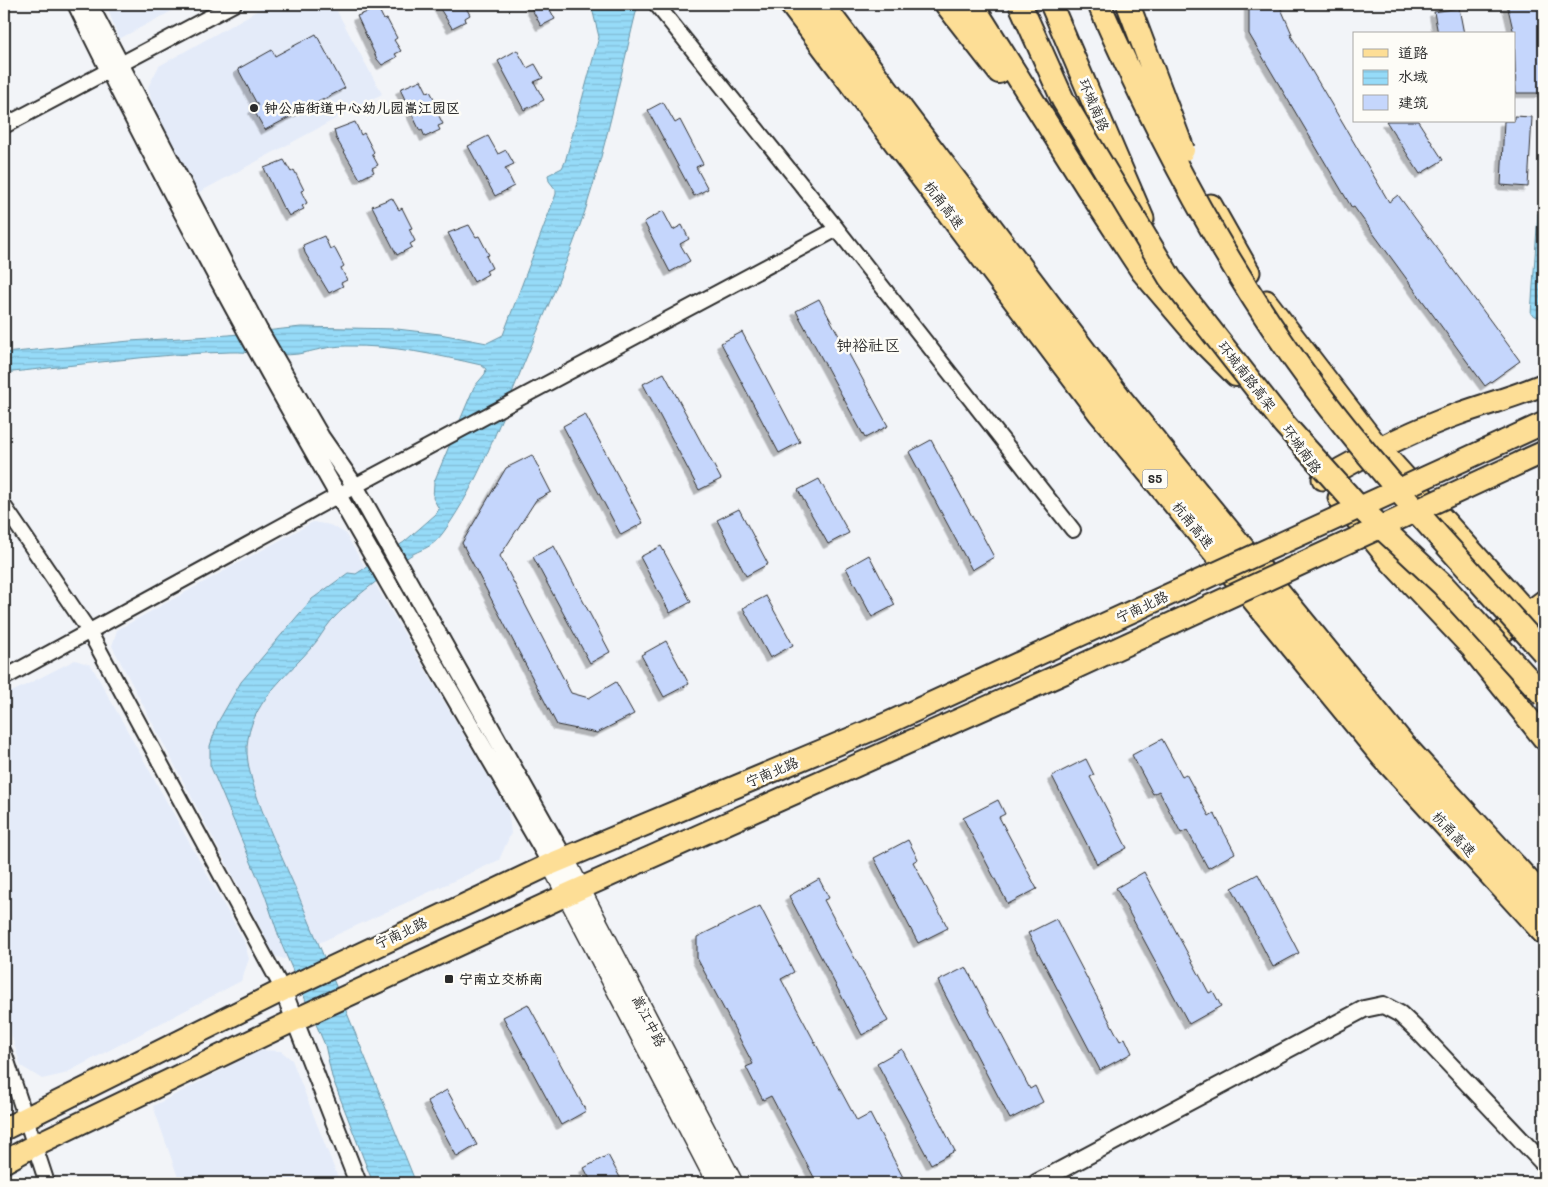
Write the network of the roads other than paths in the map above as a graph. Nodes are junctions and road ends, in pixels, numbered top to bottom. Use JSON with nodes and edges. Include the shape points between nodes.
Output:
{"nodes":[{"id":1,"x":76,"y":4,"type":"edge"},
{"id":2,"x":89,"y":4,"type":"edge"},
{"id":3,"x":234,"y":4,"type":"edge"},
{"id":4,"x":656,"y":4,"type":"edge"},
{"id":5,"x":792,"y":4,"type":"edge"},
{"id":6,"x":820,"y":4,"type":"edge"},
{"id":7,"x":946,"y":4,"type":"edge"},
{"id":8,"x":972,"y":4,"type":"edge"},
{"id":9,"x":1020,"y":4,"type":"edge"},
{"id":10,"x":1051,"y":4,"type":"edge"},
{"id":11,"x":1099,"y":4,"type":"edge"},
{"id":12,"x":1106,"y":4,"type":"edge"},
{"id":13,"x":1128,"y":4,"type":"edge"},
{"id":14,"x":114,"y":67,"type":"junction"},
{"id":15,"x":4,"y":126,"type":"edge"},
{"id":16,"x":1087,"y":188,"type":"junction"},
{"id":17,"x":837,"y":229,"type":"junction"},
{"id":18,"x":1220,"y":247,"type":"junction"},
{"id":19,"x":1544,"y":384,"type":"edge"},
{"id":20,"x":1544,"y":422,"type":"edge"},
{"id":21,"x":1284,"y":424,"type":"junction"},
{"id":22,"x":1378,"y":447,"type":"junction"},
{"id":23,"x":1544,"y":452,"type":"edge"},
{"id":24,"x":1323,"y":479,"type":"junction"},
{"id":25,"x":355,"y":486,"type":"junction"},
{"id":26,"x":339,"y":495,"type":"junction"},
{"id":27,"x":4,"y":506,"type":"edge"},
{"id":28,"x":1073,"y":530,"type":"dead end"},
{"id":29,"x":1536,"y":607,"type":"edge"},
{"id":30,"x":1544,"y":631,"type":"edge"},
{"id":31,"x":89,"y":632,"type":"junction"},
{"id":32,"x":1475,"y":652,"type":"junction"},
{"id":33,"x":1544,"y":652,"type":"edge"},
{"id":34,"x":4,"y":678,"type":"edge"},
{"id":35,"x":1544,"y":696,"type":"edge"},
{"id":36,"x":1544,"y":722,"type":"edge"},
{"id":37,"x":1544,"y":738,"type":"edge"},
{"id":38,"x":557,"y":861,"type":"junction"},
{"id":39,"x":573,"y":892,"type":"junction"},
{"id":40,"x":1544,"y":899,"type":"edge"},
{"id":41,"x":1544,"y":932,"type":"edge"},
{"id":42,"x":285,"y":989,"type":"junction"},
{"id":43,"x":297,"y":1019,"type":"junction"},
{"id":44,"x":4,"y":1052,"type":"edge"},
{"id":45,"x":26,"y":1117,"type":"junction"},
{"id":46,"x":4,"y":1129,"type":"edge"},
{"id":47,"x":35,"y":1145,"type":"junction"},
{"id":48,"x":4,"y":1162,"type":"edge"},
{"id":49,"x":1544,"y":1164,"type":"edge"},
{"id":50,"x":47,"y":1183,"type":"edge"},
{"id":51,"x":358,"y":1183,"type":"edge"},
{"id":52,"x":717,"y":1183,"type":"edge"},
{"id":53,"x":733,"y":1183,"type":"edge"},
{"id":54,"x":1036,"y":1183,"type":"edge"}],
"edges":[{"from":1,"to":14,"type":"street"},
{"from":2,"to":14,"type":"street"},
{"from":3,"to":14,"type":"street"},
{"from":4,"to":17,"type":"street"},
{"from":5,"to":41,"type":"highway","name":"杭甬高速","number":"S5","via":[[1100,412],[1384,757]]},
{"from":6,"to":40,"type":"highway","name":"杭甬高速","number":"S5","via":[[1119,398],[1403,745]]},
{"from":7,"to":16,"type":"highway"},
{"from":8,"to":16,"type":"highway"},
{"from":9,"to":21,"type":"highway","name":"环城南路高架","bridge":true,"via":[[1063,100],[1170,278]]},
{"from":10,"to":24,"type":"main road","name":"环城南路","via":[[1151,237]]},
{"from":11,"to":18,"type":"highway","bridge":true,"via":[[1132,79]]},
{"from":12,"to":22,"type":"main road","via":[[1182,156],[1267,302]]},
{"from":13,"to":18,"type":"highway","bridge":true},
{"from":14,"to":15,"type":"street"},
{"from":14,"to":25,"type":"street","via":[[259,330],[321,437]]},
{"from":14,"to":26,"type":"street","via":[[232,304]]},
{"from":16,"to":21,"type":"highway","bridge":true,"via":[[1142,270],[1199,338]]},
{"from":17,"to":25,"type":"street"},
{"from":17,"to":28,"type":"street"},
{"from":18,"to":33,"type":"highway","bridge":true,"via":[[1314,387],[1393,484]]},
{"from":19,"to":22,"type":"main road"},
{"from":20,"to":38,"type":"main road","name":"宁南北路","bridge":true,"via":[[888,722]]},
{"from":21,"to":35,"type":"highway","name":"环城南路高架","bridge":true,"via":[[1354,502],[1442,585]]},
{"from":22,"to":24,"type":"main road"},
{"from":22,"to":29,"type":"main road"},
{"from":23,"to":39,"type":"main road","name":"宁南北路","bridge":true,"via":[[1073,669]]},
{"from":24,"to":32,"type":"main road","name":"环城南路","via":[[1390,561]]},
{"from":25,"to":26,"type":"street"},
{"from":25,"to":38,"type":"street"},
{"from":26,"to":31,"type":"street"},
{"from":26,"to":38,"type":"street","via":[[396,598]]},
{"from":27,"to":31,"type":"street"},
{"from":29,"to":30,"type":"main road"},
{"from":29,"to":32,"type":"main road"},
{"from":31,"to":34,"type":"street"},
{"from":31,"to":42,"type":"street"},
{"from":32,"to":36,"type":"main road","name":"环城南路"},
{"from":32,"to":37,"type":"highway"},
{"from":38,"to":39,"type":"main road","name":"嵩江中路"},
{"from":38,"to":42,"type":"main road","name":"宁南北路"},
{"from":39,"to":43,"type":"main road","name":"宁南北路"},
{"from":39,"to":52,"type":"main road","name":"嵩江中路"},
{"from":39,"to":53,"type":"main road","name":"嵩江中路"},
{"from":42,"to":43,"type":"street"},
{"from":42,"to":45,"type":"main road","name":"宁南北路"},
{"from":43,"to":47,"type":"main road"},
{"from":43,"to":51,"type":"street"},
{"from":44,"to":45,"type":"street"},
{"from":45,"to":46,"type":"main road","name":"宁南北路"},
{"from":45,"to":47,"type":"street"},
{"from":47,"to":48,"type":"main road"},
{"from":47,"to":50,"type":"street"},
{"from":49,"to":54,"type":"street","via":[[1420,1033],[1400,1014],[1383,1005],[1364,1009]]}]}
